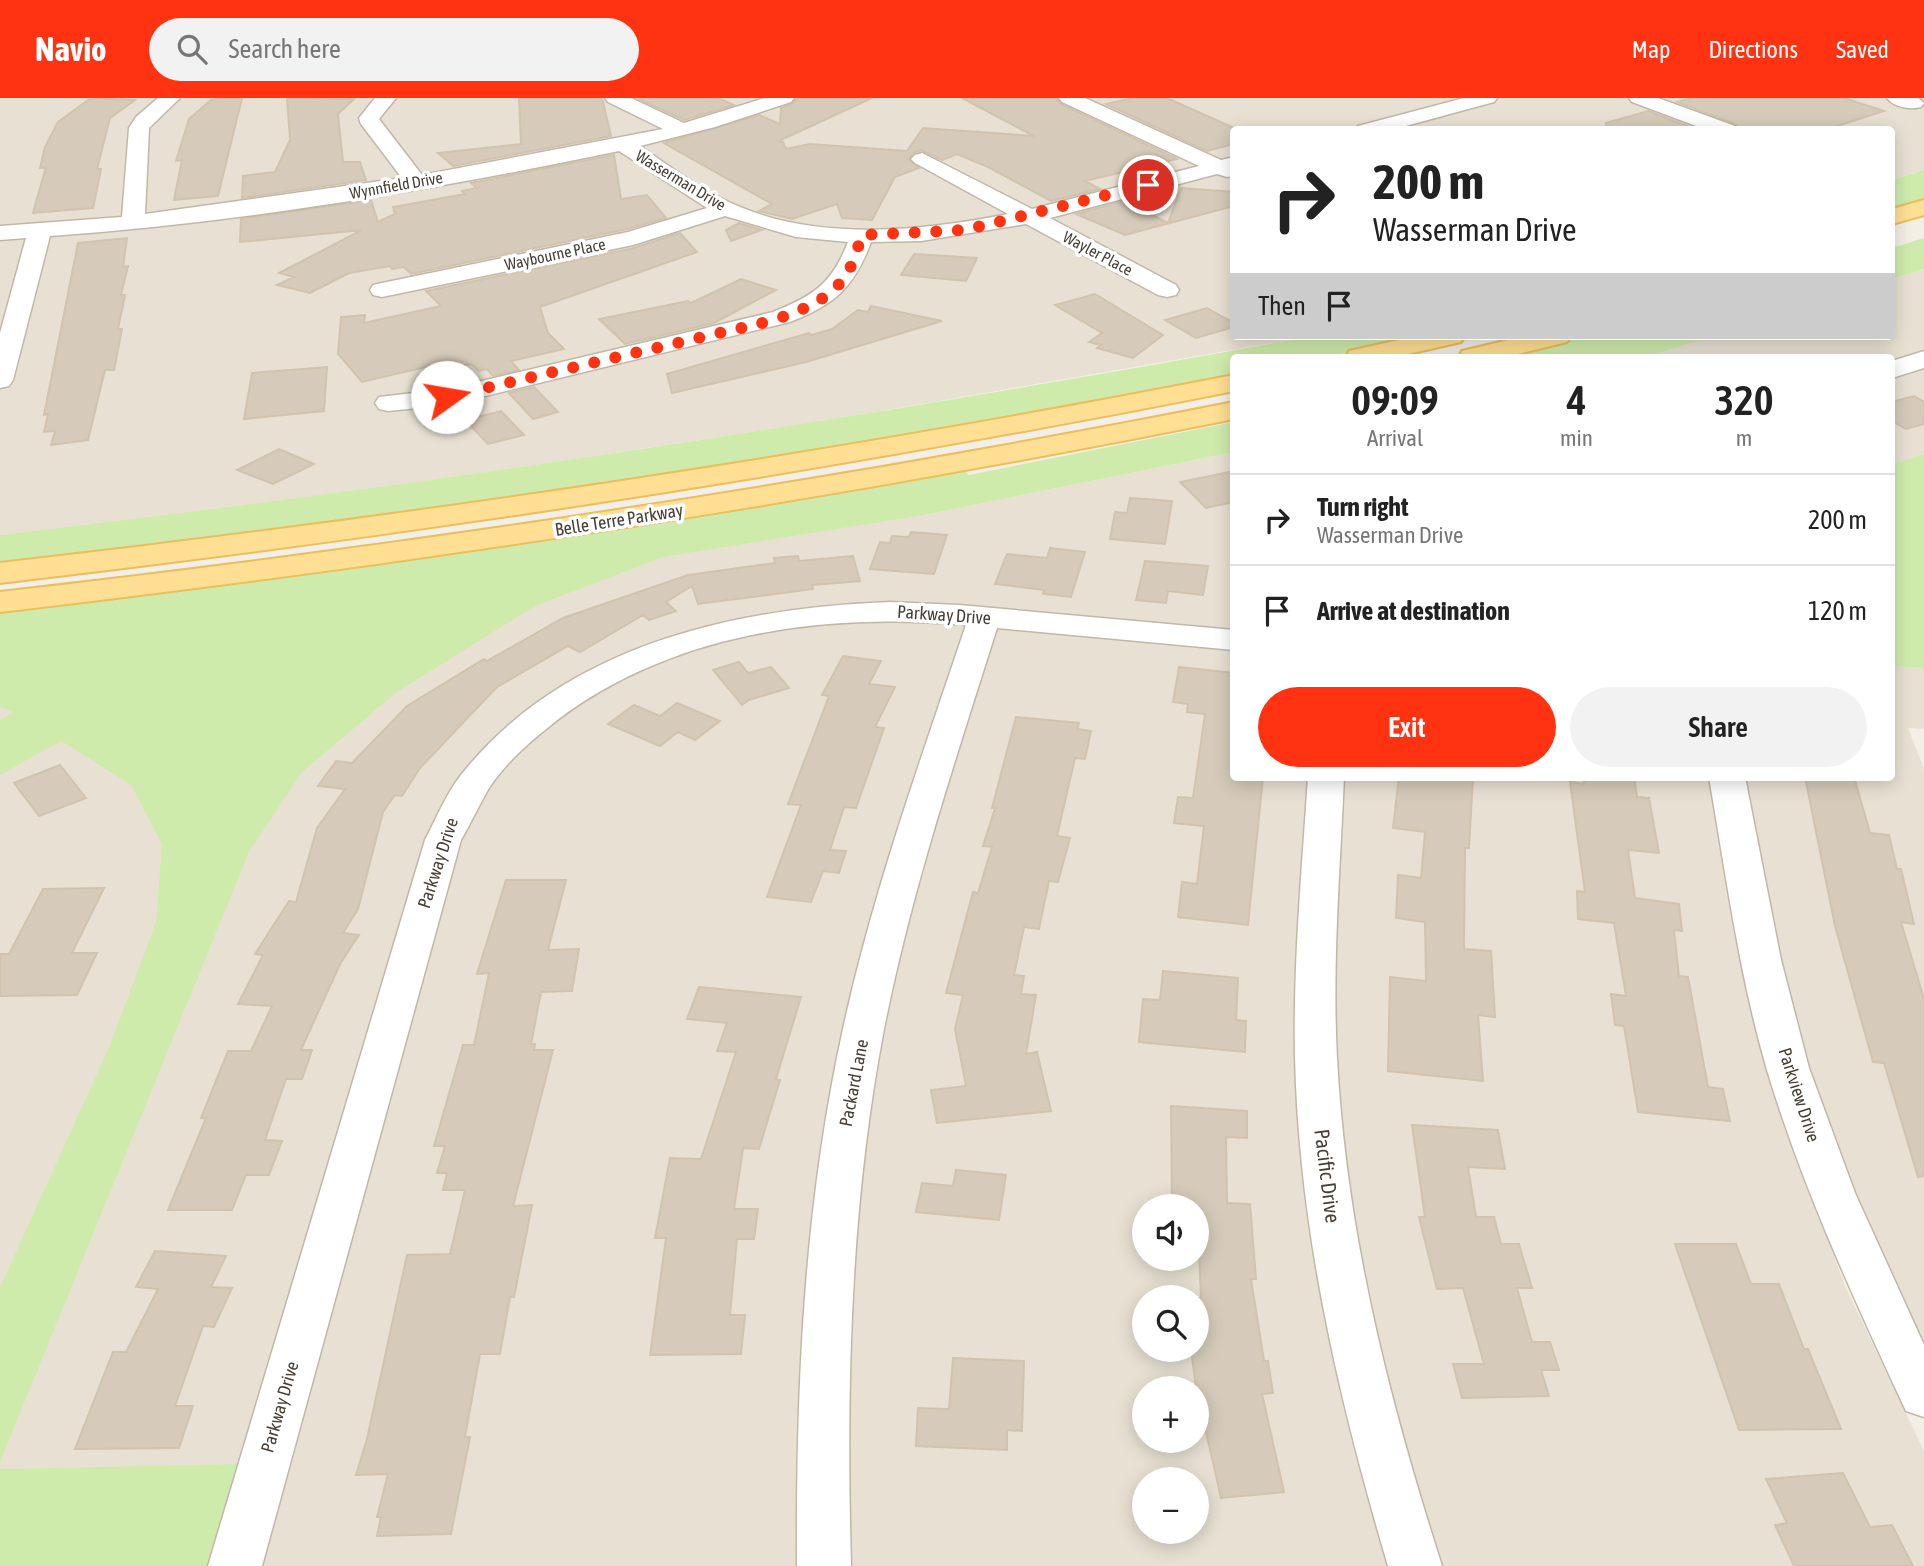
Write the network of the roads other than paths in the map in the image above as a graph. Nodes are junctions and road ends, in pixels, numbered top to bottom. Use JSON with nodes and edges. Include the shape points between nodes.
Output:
{"nodes":[{"id":1,"x":170,"y":98,"type":"edge"},
{"id":2,"x":386,"y":98,"type":"edge"},
{"id":3,"x":615,"y":98,"type":"edge"},
{"id":4,"x":784,"y":98,"type":"edge"},
{"id":5,"x":1069,"y":98,"type":"edge"},
{"id":6,"x":1487,"y":98,"type":"edge"},
{"id":7,"x":1639,"y":98,"type":"edge"},
{"id":8,"x":1391,"y":102,"type":"dead end"},
{"id":9,"x":1422,"y":115,"type":"junction"},
{"id":10,"x":1380,"y":126,"type":"edge"},
{"id":11,"x":1450,"y":126,"type":"edge"},
{"id":12,"x":1717,"y":126,"type":"edge"},
{"id":13,"x":682,"y":130,"type":"junction"},
{"id":14,"x":623,"y":144,"type":"junction"},
{"id":15,"x":922,"y":159,"type":"dead end"},
{"id":16,"x":1229,"y":168,"type":"edge"},
{"id":17,"x":416,"y":182,"type":"junction"},
{"id":18,"x":1924,"y":207,"type":"edge"},
{"id":19,"x":726,"y":208,"type":"junction"},
{"id":20,"x":1029,"y":216,"type":"junction"},
{"id":21,"x":1895,"y":217,"type":"edge"},
{"id":22,"x":133,"y":220,"type":"junction"},
{"id":23,"x":40,"y":230,"type":"junction"},
{"id":24,"x":0,"y":233,"type":"edge"},
{"id":25,"x":862,"y":235,"type":"junction"},
{"id":26,"x":382,"y":290,"type":"dead end"},
{"id":27,"x":1167,"y":290,"type":"dead end"},
{"id":28,"x":1437,"y":340,"type":"edge"},
{"id":29,"x":1542,"y":340,"type":"edge"},
{"id":30,"x":1383,"y":354,"type":"edge"},
{"id":31,"x":1484,"y":354,"type":"edge"},
{"id":32,"x":1924,"y":359,"type":"edge"},
{"id":33,"x":1895,"y":369,"type":"edge"},
{"id":34,"x":0,"y":380,"type":"edge"},
{"id":35,"x":1230,"y":384,"type":"edge"},
{"id":36,"x":388,"y":403,"type":"dead end"},
{"id":37,"x":1230,"y":411,"type":"edge"},
{"id":38,"x":0,"y":573,"type":"edge"},
{"id":39,"x":0,"y":602,"type":"edge"},
{"id":40,"x":984,"y":617,"type":"junction"},
{"id":41,"x":1230,"y":640,"type":"edge"},
{"id":42,"x":1326,"y":781,"type":"edge"},
{"id":43,"x":1728,"y":781,"type":"edge"},
{"id":44,"x":1924,"y":1396,"type":"edge"},
{"id":45,"x":235,"y":1566,"type":"edge"},
{"id":46,"x":824,"y":1566,"type":"edge"},
{"id":47,"x":1415,"y":1566,"type":"edge"}],
"edges":[{"from":1,"to":22,"type":"street","via":[[139,128]]},
{"from":2,"to":17,"type":"street","via":[[369,118],[371,124]]},
{"from":3,"to":13,"type":"street"},
{"from":4,"to":13,"type":"street","name":"Wynnfield Drive"},
{"from":5,"to":16,"type":"street"},
{"from":6,"to":9,"type":"street"},
{"from":7,"to":12,"type":"street"},
{"from":8,"to":9,"type":"street"},
{"from":9,"to":10,"type":"street"},
{"from":9,"to":11,"type":"street"},
{"from":13,"to":14,"type":"street","name":"Wynnfield Drive"},
{"from":14,"to":17,"type":"street","name":"Wynnfield Drive"},
{"from":14,"to":19,"type":"street","name":"Wasserman Drive"},
{"from":15,"to":20,"type":"street","name":"Wayler Place"},
{"from":16,"to":20,"type":"street","name":"Wasserman Drive"},
{"from":17,"to":22,"type":"street","name":"Wynnfield Drive","via":[[222,212]]},
{"from":18,"to":21,"type":"main road"},
{"from":19,"to":25,"type":"street","name":"Wasserman Drive","via":[[784,226]]},
{"from":19,"to":26,"type":"street","name":"Waybourne Place","via":[[634,238]]},
{"from":20,"to":25,"type":"street","name":"Wasserman Drive","via":[[950,231]]},
{"from":20,"to":27,"type":"street","name":"Wayler Place"},
{"from":22,"to":23,"type":"street","name":"Wynnfield Drive"},
{"from":23,"to":24,"type":"street","name":"Wynnfield Drive"},
{"from":23,"to":34,"type":"street"},
{"from":25,"to":36,"type":"street","via":[[837,287],[781,317],[447,397]]},
{"from":28,"to":30,"type":"main road"},
{"from":29,"to":31,"type":"main road"},
{"from":32,"to":33,"type":"street"},
{"from":35,"to":38,"type":"main road","name":"Belle Terre Parkway","via":[[881,449],[648,486],[364,528]]},
{"from":37,"to":39,"type":"main road","name":"Belle Terre Parkway","via":[[671,512],[348,559]]},
{"from":40,"to":41,"type":"street","name":"Parkway Drive"},
{"from":40,"to":45,"type":"street","name":"Parkway Drive","via":[[888,611],[832,614],[753,625],[677,645],[626,665],[564,698],[509,741],[478,775],[457,806],[443,840]]},
{"from":40,"to":46,"type":"street","name":"Packard Lane","via":[[888,923],[848,1113],[824,1342]]},
{"from":42,"to":47,"type":"street","name":"Pacific Drive","via":[[1316,1004],[1325,1180],[1370,1403]]},
{"from":43,"to":44,"type":"street","name":"Parkview Drive","via":[[1766,986],[1788,1066],[1850,1234]]}]}
